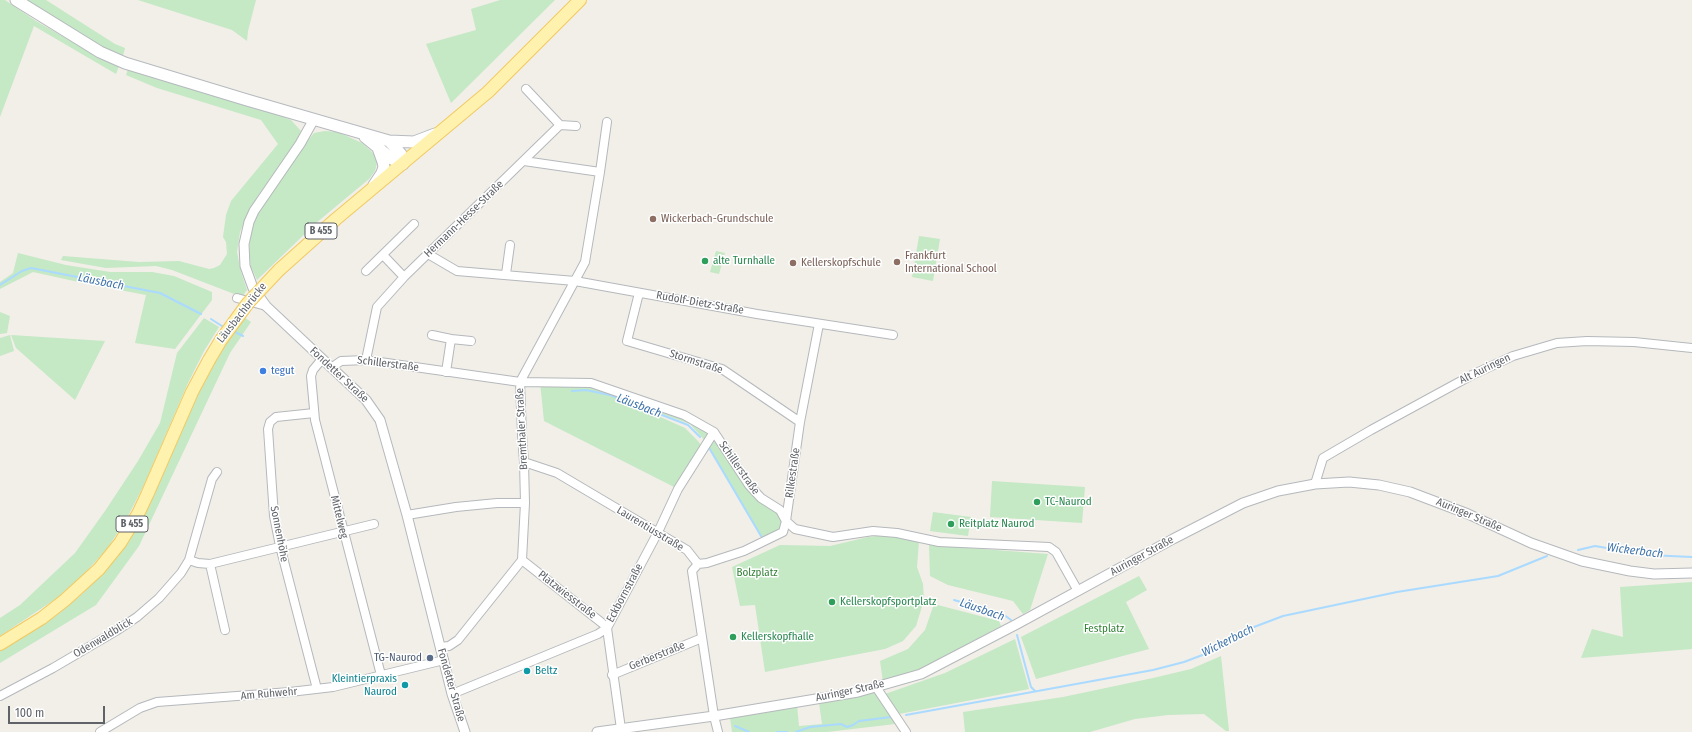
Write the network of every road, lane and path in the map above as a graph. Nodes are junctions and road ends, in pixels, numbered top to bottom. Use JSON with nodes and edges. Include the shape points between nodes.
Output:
{"nodes":[{"id":1,"x":16,"y":0,"type":"edge"},
{"id":2,"x":580,"y":0,"type":"edge"},
{"id":3,"x":526,"y":89,"type":"dead end"},
{"id":4,"x":314,"y":119,"type":"junction"},
{"id":5,"x":606,"y":122,"type":"dead end"},
{"id":6,"x":560,"y":125,"type":"junction"},
{"id":7,"x":576,"y":126,"type":"dead end"},
{"id":8,"x":354,"y":131,"type":"junction"},
{"id":9,"x":443,"y":131,"type":"junction"},
{"id":10,"x":389,"y":141,"type":"junction"},
{"id":11,"x":377,"y":146,"type":"junction"},
{"id":12,"x":524,"y":161,"type":"junction"},
{"id":13,"x":403,"y":164,"type":"junction"},
{"id":14,"x":600,"y":172,"type":"junction"},
{"id":15,"x":365,"y":194,"type":"junction"},
{"id":16,"x":414,"y":224,"type":"dead end"},
{"id":17,"x":510,"y":245,"type":"dead end"},
{"id":18,"x":428,"y":254,"type":"junction"},
{"id":19,"x":383,"y":255,"type":"junction"},
{"id":20,"x":366,"y":271,"type":"dead end"},
{"id":21,"x":506,"y":274,"type":"junction"},
{"id":22,"x":404,"y":277,"type":"junction"},
{"id":23,"x":575,"y":281,"type":"junction"},
{"id":24,"x":639,"y":293,"type":"junction"},
{"id":25,"x":237,"y":298,"type":"dead end"},
{"id":26,"x":266,"y":306,"type":"junction"},
{"id":27,"x":819,"y":324,"type":"junction"},
{"id":28,"x":432,"y":335,"type":"dead end"},
{"id":29,"x":893,"y":335,"type":"dead end"},
{"id":30,"x":451,"y":339,"type":"junction"},
{"id":31,"x":471,"y":341,"type":"dead end"},
{"id":32,"x":1692,"y":348,"type":"edge"},
{"id":33,"x":322,"y":359,"type":"junction"},
{"id":34,"x":366,"y":360,"type":"junction"},
{"id":35,"x":332,"y":368,"type":"junction"},
{"id":36,"x":446,"y":372,"type":"junction"},
{"id":37,"x":520,"y":382,"type":"junction"},
{"id":38,"x":314,"y":413,"type":"junction"},
{"id":39,"x":800,"y":422,"type":"junction"},
{"id":40,"x":714,"y":432,"type":"junction"},
{"id":41,"x":524,"y":462,"type":"junction"},
{"id":42,"x":217,"y":472,"type":"dead end"},
{"id":43,"x":1315,"y":484,"type":"junction"},
{"id":44,"x":525,"y":504,"type":"junction"},
{"id":45,"x":407,"y":515,"type":"junction"},
{"id":46,"x":786,"y":521,"type":"junction"},
{"id":47,"x":374,"y":524,"type":"dead end"},
{"id":48,"x":343,"y":531,"type":"junction"},
{"id":49,"x":658,"y":532,"type":"junction"},
{"id":50,"x":280,"y":546,"type":"junction"},
{"id":51,"x":189,"y":560,"type":"junction"},
{"id":52,"x":522,"y":560,"type":"junction"},
{"id":53,"x":210,"y":564,"type":"junction"},
{"id":54,"x":698,"y":564,"type":"junction"},
{"id":55,"x":1692,"y":572,"type":"edge"},
{"id":56,"x":1078,"y":591,"type":"junction"},
{"id":57,"x":607,"y":628,"type":"junction"},
{"id":58,"x":225,"y":630,"type":"dead end"},
{"id":59,"x":702,"y":638,"type":"junction"},
{"id":60,"x":0,"y":644,"type":"edge"},
{"id":61,"x":440,"y":647,"type":"junction"},
{"id":62,"x":444,"y":660,"type":"junction"},
{"id":63,"x":381,"y":675,"type":"junction"},
{"id":64,"x":612,"y":675,"type":"junction"},
{"id":65,"x":876,"y":687,"type":"junction"},
{"id":66,"x":317,"y":689,"type":"junction"},
{"id":67,"x":452,"y":694,"type":"junction"},
{"id":68,"x":0,"y":696,"type":"edge"},
{"id":69,"x":714,"y":716,"type":"junction"},
{"id":70,"x":621,"y":729,"type":"junction"},
{"id":71,"x":100,"y":732,"type":"edge"},
{"id":72,"x":465,"y":732,"type":"edge"},
{"id":73,"x":597,"y":732,"type":"edge"},
{"id":74,"x":718,"y":732,"type":"edge"},
{"id":75,"x":906,"y":732,"type":"edge"}],
"edges":[{"from":1,"to":4,"type":"main road","via":[[112,58]]},
{"from":2,"to":9,"type":"main road","number":"B 455","via":[[488,92]]},
{"from":3,"to":6,"type":"street"},
{"from":4,"to":8,"type":"main road"},
{"from":4,"to":26,"type":"street","name":"Fondetter Straße","via":[[254,212],[246,233],[245,266],[252,288]]},
{"from":5,"to":14,"type":"street","name":"Bremthaler Straße"},
{"from":6,"to":7,"type":"street"},
{"from":6,"to":12,"type":"street","name":"Hermann-Hesse-Straße"},
{"from":8,"to":10,"type":"main road"},
{"from":8,"to":11,"type":"main road"},
{"from":9,"to":10,"type":"main road","via":[[414,142]]},
{"from":9,"to":13,"type":"main road","number":"B 455"},
{"from":10,"to":13,"type":"main road","via":[[400,154]]},
{"from":11,"to":13,"type":"main road","via":[[392,159]]},
{"from":11,"to":15,"type":"main road","via":[[384,167]]},
{"from":12,"to":14,"type":"street"},
{"from":12,"to":18,"type":"street","name":"Hermann-Hesse-Straße"},
{"from":13,"to":15,"type":"main road","number":"B 455"},
{"from":14,"to":23,"type":"street","name":"Bremthaler Straße","via":[[586,262]]},
{"from":15,"to":60,"type":"main road","name":"Läusbachbrücke","number":"B 455","bridge":true,"via":[[279,270],[243,309],[209,360],[192,392],[138,514],[120,543],[99,569],[66,600]]},
{"from":16,"to":19,"type":"street"},
{"from":17,"to":21,"type":"street"},
{"from":18,"to":21,"type":"street","name":"Rudolf-Dietz-Straße","via":[[457,270]]},
{"from":18,"to":22,"type":"street","name":"Hermann-Hesse-Straße"},
{"from":19,"to":20,"type":"street"},
{"from":19,"to":22,"type":"street"},
{"from":21,"to":23,"type":"street","name":"Rudolf-Dietz-Straße"},
{"from":22,"to":34,"type":"street","name":"Hermann-Hesse-Straße","via":[[377,307]]},
{"from":23,"to":24,"type":"street","name":"Rudolf-Dietz-Straße"},
{"from":23,"to":37,"type":"street","name":"Bremthaler Straße"},
{"from":24,"to":27,"type":"street","name":"Rudolf-Dietz-Straße"},
{"from":24,"to":39,"type":"street","name":"Stormstraße","via":[[627,341],[722,369]]},
{"from":25,"to":26,"type":"street"},
{"from":26,"to":33,"type":"street","name":"Fondetter Straße"},
{"from":27,"to":29,"type":"street","name":"Rudolf-Dietz-Straße"},
{"from":27,"to":39,"type":"street","name":"Rilkestraße"},
{"from":28,"to":30,"type":"street"},
{"from":30,"to":31,"type":"street"},
{"from":30,"to":36,"type":"street"},
{"from":32,"to":43,"type":"street","name":"Alt Auringen","via":[[1634,342],[1587,341],[1556,343],[1513,356],[1472,375],[1323,458]]},
{"from":33,"to":35,"type":"street","name":"Fondetter Straße"},
{"from":33,"to":38,"type":"street","name":"Mittelweg","via":[[311,376]]},
{"from":34,"to":35,"type":"street","name":"Schillerstraße","via":[[341,361]]},
{"from":34,"to":36,"type":"street","name":"Schillerstraße"},
{"from":35,"to":45,"type":"street","name":"Fondetter Straße","via":[[366,400],[377,416],[388,444]]},
{"from":36,"to":37,"type":"street","name":"Schillerstraße"},
{"from":37,"to":40,"type":"street","name":"Schillerstraße","via":[[591,383],[684,415]]},
{"from":37,"to":41,"type":"street","name":"Bremthaler Straße"},
{"from":38,"to":48,"type":"street","name":"Mittelweg"},
{"from":38,"to":50,"type":"street","name":"Sonnenhöhe","via":[[276,417],[270,422],[268,429],[274,516]]},
{"from":39,"to":46,"type":"street","name":"Rilkestraße"},
{"from":40,"to":46,"type":"street","name":"Schillerstraße","via":[[749,485],[761,498],[780,510]]},
{"from":40,"to":49,"type":"street","name":"Eckbornstraße","via":[[678,489]]},
{"from":41,"to":44,"type":"street","name":"Bremthaler Straße"},
{"from":41,"to":49,"type":"street","name":"Laurentiusstraße","via":[[557,473]]},
{"from":42,"to":51,"type":"street","name":"Odenwaldblick","via":[[212,479]]},
{"from":43,"to":55,"type":"street","name":"Auringer Straße","via":[[1349,482],[1410,492],[1468,514],[1531,543],[1582,561],[1654,574]]},
{"from":43,"to":56,"type":"street","name":"Auringer Straße","via":[[1278,491],[1243,503],[1173,538]]},
{"from":44,"to":45,"type":"street","via":[[497,503]]},
{"from":44,"to":52,"type":"street","name":"Bremthaler Straße"},
{"from":45,"to":61,"type":"street","name":"Fondetter Straße"},
{"from":46,"to":54,"type":"street","name":"Rilkestraße","via":[[783,532],[744,551]]},
{"from":46,"to":56,"type":"street","name":"Schillerstraße","via":[[795,529],[833,537],[873,532],[898,533],[939,542],[1049,547],[1056,552]]},
{"from":47,"to":48,"type":"street"},
{"from":48,"to":50,"type":"street"},
{"from":48,"to":63,"type":"street","name":"Mittelweg"},
{"from":49,"to":54,"type":"street","name":"Laurentiusstraße","via":[[687,550]]},
{"from":49,"to":57,"type":"street","name":"Eckbornstraße"},
{"from":50,"to":53,"type":"street"},
{"from":50,"to":66,"type":"street","name":"Sonnenhöhe"},
{"from":51,"to":53,"type":"street"},
{"from":51,"to":68,"type":"street","name":"Odenwaldblick","via":[[159,598],[137,617],[83,651]]},
{"from":52,"to":57,"type":"street","name":"Platzwiesstraße"},
{"from":52,"to":61,"type":"street","via":[[458,640],[450,646]]},
{"from":53,"to":58,"type":"street"},
{"from":54,"to":59,"type":"street","via":[[692,571]]},
{"from":56,"to":65,"type":"street","name":"Auringer Straße","via":[[921,674]]},
{"from":57,"to":64,"type":"street"},
{"from":57,"to":67,"type":"street","name":"Eckbornstraße"},
{"from":59,"to":64,"type":"street","name":"Gerberstraße"},
{"from":59,"to":69,"type":"street"},
{"from":61,"to":62,"type":"street","name":"Fondetter Straße"},
{"from":62,"to":63,"type":"street","name":"Am Ruhwehr"},
{"from":62,"to":67,"type":"street","name":"Fondetter Straße"},
{"from":63,"to":66,"type":"street","name":"Am Ruhwehr"},
{"from":64,"to":70,"type":"street"},
{"from":65,"to":69,"type":"street","name":"Auringer Straße"},
{"from":65,"to":75,"type":"street"},
{"from":66,"to":71,"type":"street","name":"Am Ruhwehr","via":[[157,702],[140,708]]},
{"from":67,"to":72,"type":"street","name":"Fondetter Straße"},
{"from":69,"to":70,"type":"street","name":"Auringer Straße"},
{"from":69,"to":74,"type":"street"},
{"from":70,"to":73,"type":"street","name":"Auringer Straße"}]}
